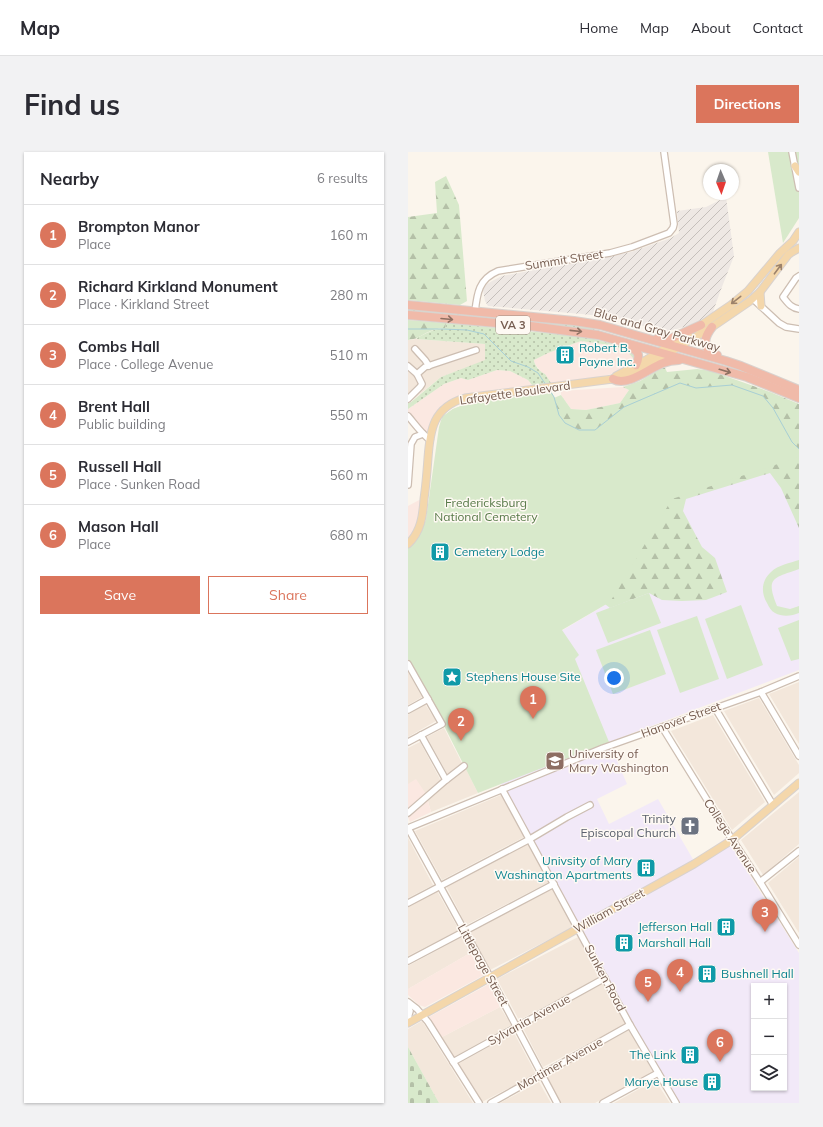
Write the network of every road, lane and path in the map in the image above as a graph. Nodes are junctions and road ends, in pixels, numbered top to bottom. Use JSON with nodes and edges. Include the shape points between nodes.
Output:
{"nodes":[{"id":1,"x":664,"y":152,"type":"edge"},
{"id":2,"x":792,"y":152,"type":"edge"},
{"id":3,"x":797,"y":169,"type":"edge"},
{"id":4,"x":799,"y":188,"type":"edge"},
{"id":5,"x":799,"y":232,"type":"edge"},
{"id":6,"x":799,"y":237,"type":"edge"},
{"id":7,"x":799,"y":248,"type":"edge"},
{"id":8,"x":799,"y":276,"type":"edge"},
{"id":9,"x":751,"y":287,"type":"junction"},
{"id":10,"x":760,"y":292,"type":"junction"},
{"id":11,"x":753,"y":299,"type":"junction"},
{"id":12,"x":408,"y":305,"type":"edge"},
{"id":13,"x":761,"y":306,"type":"junction"},
{"id":14,"x":799,"y":309,"type":"edge"},
{"id":15,"x":474,"y":312,"type":"junction"},
{"id":16,"x":408,"y":315,"type":"edge"},
{"id":17,"x":701,"y":325,"type":"junction"},
{"id":18,"x":712,"y":327,"type":"junction"},
{"id":19,"x":799,"y":329,"type":"edge"},
{"id":20,"x":617,"y":340,"type":"junction"},
{"id":21,"x":650,"y":340,"type":"junction"},
{"id":22,"x":674,"y":347,"type":"junction"},
{"id":23,"x":415,"y":349,"type":"dead end"},
{"id":24,"x":476,"y":350,"type":"dead end"},
{"id":25,"x":662,"y":353,"type":"junction"},
{"id":26,"x":688,"y":360,"type":"junction"},
{"id":27,"x":726,"y":362,"type":"junction"},
{"id":28,"x":636,"y":365,"type":"junction"},
{"id":29,"x":408,"y":366,"type":"edge"},
{"id":30,"x":429,"y":366,"type":"junction"},
{"id":31,"x":417,"y":374,"type":"junction"},
{"id":32,"x":613,"y":379,"type":"junction"},
{"id":33,"x":799,"y":390,"type":"edge"},
{"id":34,"x":409,"y":395,"type":"edge"},
{"id":35,"x":799,"y":398,"type":"edge"},
{"id":36,"x":408,"y":416,"type":"edge"},
{"id":37,"x":423,"y":434,"type":"junction"},
{"id":38,"x":430,"y":440,"type":"junction"},
{"id":39,"x":408,"y":485,"type":"edge"},
{"id":40,"x":408,"y":544,"type":"edge"},
{"id":41,"x":408,"y":664,"type":"edge"},
{"id":42,"x":799,"y":676,"type":"edge"},
{"id":43,"x":761,"y":692,"type":"junction"},
{"id":44,"x":428,"y":699,"type":"junction"},
{"id":45,"x":715,"y":708,"type":"junction"},
{"id":46,"x":408,"y":710,"type":"edge"},
{"id":47,"x":662,"y":727,"type":"junction"},
{"id":48,"x":421,"y":735,"type":"junction"},
{"id":49,"x":408,"y":742,"type":"edge"},
{"id":50,"x":799,"y":756,"type":"edge"},
{"id":51,"x":464,"y":766,"type":"dead end"},
{"id":52,"x":446,"y":780,"type":"junction"},
{"id":53,"x":799,"y":783,"type":"edge"},
{"id":54,"x":502,"y":789,"type":"junction"},
{"id":55,"x":590,"y":805,"type":"dead end"},
{"id":56,"x":773,"y":805,"type":"junction"},
{"id":57,"x":408,"y":813,"type":"edge"},
{"id":58,"x":408,"y":828,"type":"edge"},
{"id":59,"x":530,"y":840,"type":"junction"},
{"id":60,"x":732,"y":840,"type":"junction"},
{"id":61,"x":799,"y":851,"type":"edge"},
{"id":62,"x":760,"y":882,"type":"junction"},
{"id":63,"x":554,"y":884,"type":"junction"},
{"id":64,"x":440,"y":886,"type":"junction"},
{"id":65,"x":408,"y":903,"type":"edge"},
{"id":66,"x":578,"y":929,"type":"junction"},
{"id":67,"x":465,"y":931,"type":"junction"},
{"id":68,"x":799,"y":944,"type":"edge"},
{"id":69,"x":408,"y":961,"type":"edge"},
{"id":70,"x":490,"y":977,"type":"junction"},
{"id":71,"x":604,"y":978,"type":"junction"},
{"id":72,"x":408,"y":1002,"type":"edge"},
{"id":73,"x":408,"y":1006,"type":"edge"},
{"id":74,"x":422,"y":1015,"type":"junction"},
{"id":75,"x":408,"y":1018,"type":"edge"},
{"id":76,"x":408,"y":1023,"type":"edge"},
{"id":77,"x":630,"y":1025,"type":"junction"},
{"id":78,"x":517,"y":1026,"type":"junction"},
{"id":79,"x":453,"y":1062,"type":"junction"},
{"id":80,"x":658,"y":1073,"type":"junction"},
{"id":81,"x":542,"y":1075,"type":"junction"},
{"id":82,"x":479,"y":1103,"type":"edge"},
{"id":83,"x":491,"y":1103,"type":"edge"},
{"id":84,"x":556,"y":1103,"type":"edge"},
{"id":85,"x":603,"y":1103,"type":"edge"},
{"id":86,"x":676,"y":1103,"type":"edge"}],
"edges":[{"from":1,"to":15,"type":"street","name":"Summit Street","via":[[674,226],[669,233],[622,250],[494,273],[485,279],[479,288]]},
{"from":2,"to":3,"type":"street"},
{"from":3,"to":4,"type":"street"},
{"from":5,"to":6,"type":"main road","name":"Lafayette Boulevard"},
{"from":5,"to":9,"type":"main road","name":"Lafayette Boulevard"},
{"from":10,"to":7,"type":"main road","name":"Lafayette Boulevard","one_way":true,"via":[[788,255]]},
{"from":8,"to":14,"type":"street","via":[[783,297],[791,306]]},
{"from":9,"to":11,"type":"main road","via":[[750,294]]},
{"from":9,"to":17,"type":"main road","name":"Lafayette Boulevard","one_way":true,"via":[[731,305]]},
{"from":10,"to":11,"type":"main road","name":"Lafayette Boulevard"},
{"from":10,"to":13,"type":"main road"},
{"from":11,"to":13,"type":"street"},
{"from":11,"to":18,"type":"main road","name":"Lafayette Boulevard"},
{"from":12,"to":15,"type":"highway","name":"Blue and Gray Parkway","number":"VA 3"},
{"from":13,"to":19,"type":"street","via":[[783,325]]},
{"from":15,"to":21,"type":"highway","name":"Blue and Gray Parkway","number":"VA 3","via":[[587,322]]},
{"from":16,"to":20,"type":"highway","name":"Blue and Gray Parkway","number":"VA 3","one_way":true,"via":[[582,332]]},
{"from":17,"to":21,"type":"highway","via":[[672,338]]},
{"from":17,"to":22,"type":"main road","name":"Lafayette Boulevard"},
{"from":18,"to":22,"type":"main road","name":"Lafayette Boulevard"},
{"from":18,"to":27,"type":"highway","via":[[706,338],[707,347],[710,352]]},
{"from":20,"to":25,"type":"highway","name":"Blue and Gray Parkway","number":"VA 3"},
{"from":20,"to":28,"type":"highway","via":[[635,349],[639,358]]},
{"from":21,"to":22,"type":"highway","name":"Blue and Gray Parkway","number":"VA 3"},
{"from":22,"to":25,"type":"main road","name":"Lafayette Boulevard"},
{"from":22,"to":27,"type":"highway","name":"Blue and Gray Parkway","number":"VA 3"},
{"from":23,"to":30,"type":"street"},
{"from":24,"to":30,"type":"street"},
{"from":25,"to":26,"type":"highway","name":"Blue and Gray Parkway","number":"VA 3"},
{"from":25,"to":28,"type":"main road","name":"Lafayette Boulevard"},
{"from":25,"to":32,"type":"main road","name":"Lafayette Boulevard","via":[[635,373]]},
{"from":26,"to":32,"type":"highway","via":[[664,362],[631,379]]},
{"from":26,"to":35,"type":"highway","name":"Blue and Gray Parkway","number":"VA 3","one_way":true,"via":[[747,377]]},
{"from":27,"to":33,"type":"highway","name":"Blue and Gray Parkway","number":"VA 3"},
{"from":28,"to":32,"type":"main road","name":"Lafayette Boulevard"},
{"from":29,"to":31,"type":"street"},
{"from":30,"to":31,"type":"street"},
{"from":31,"to":34,"type":"street","via":[[422,384]]},
{"from":32,"to":38,"type":"main road","name":"Lafayette Boulevard","via":[[465,398],[452,402],[438,415],[432,426]]},
{"from":36,"to":37,"type":"street"},
{"from":37,"to":38,"type":"street"},
{"from":37,"to":39,"type":"street","via":[[415,438],[411,444]]},
{"from":38,"to":40,"type":"main road","name":"Lafayette Boulevard","via":[[421,524]]},
{"from":41,"to":44,"type":"street"},
{"from":42,"to":43,"type":"street","name":"Hanover Street"},
{"from":43,"to":45,"type":"street","name":"Hanover Street"},
{"from":43,"to":50,"type":"street"},
{"from":44,"to":46,"type":"street"},
{"from":44,"to":48,"type":"street","via":[[442,724]]},
{"from":45,"to":47,"type":"street","name":"Hanover Street"},
{"from":45,"to":56,"type":"street"},
{"from":47,"to":54,"type":"street","name":"Hanover Street","via":[[602,748]]},
{"from":47,"to":60,"type":"street","name":"College Avenue"},
{"from":48,"to":49,"type":"street"},
{"from":48,"to":52,"type":"street"},
{"from":51,"to":52,"type":"street"},
{"from":52,"to":57,"type":"street"},
{"from":53,"to":56,"type":"main road","name":"William Street"},
{"from":54,"to":58,"type":"street","name":"Hanover Street"},
{"from":54,"to":59,"type":"street","name":"Sunken Road"},
{"from":55,"to":59,"type":"street"},
{"from":56,"to":60,"type":"main road","name":"William Street"},
{"from":58,"to":64,"type":"street","name":"Littlepage Street"},
{"from":59,"to":63,"type":"street","name":"Sunken Road"},
{"from":59,"to":64,"type":"street"},
{"from":60,"to":62,"type":"street","name":"College Avenue"},
{"from":60,"to":66,"type":"main road","name":"William Street"},
{"from":61,"to":62,"type":"street"},
{"from":62,"to":68,"type":"street","name":"College Avenue"},
{"from":63,"to":66,"type":"street","name":"Sunken Road"},
{"from":63,"to":67,"type":"street"},
{"from":64,"to":65,"type":"street"},
{"from":64,"to":67,"type":"street","name":"Littlepage Street"},
{"from":66,"to":70,"type":"main road","name":"William Street"},
{"from":66,"to":71,"type":"street","name":"Sunken Road"},
{"from":67,"to":69,"type":"street"},
{"from":67,"to":70,"type":"street","name":"Littlepage Street"},
{"from":70,"to":74,"type":"main road","name":"William Street"},
{"from":70,"to":78,"type":"street","name":"Littlepage Street"},
{"from":71,"to":77,"type":"street","name":"Sunken Road"},
{"from":71,"to":78,"type":"street","name":"Sylvania Avenue"},
{"from":72,"to":74,"type":"street"},
{"from":73,"to":75,"type":"street"},
{"from":74,"to":76,"type":"main road","name":"William Street"},
{"from":74,"to":79,"type":"street"},
{"from":77,"to":80,"type":"street","name":"Sunken Road"},
{"from":77,"to":81,"type":"street","name":"Mortimer Avenue"},
{"from":78,"to":79,"type":"street","name":"Sylvania Avenue"},
{"from":78,"to":81,"type":"street","name":"Littlepage Street"},
{"from":79,"to":82,"type":"street"},
{"from":80,"to":85,"type":"street"},
{"from":80,"to":86,"type":"street","name":"Sunken Road"},
{"from":81,"to":83,"type":"street","name":"Mortimer Avenue"},
{"from":81,"to":84,"type":"street","name":"Littlepage Street"}]}
